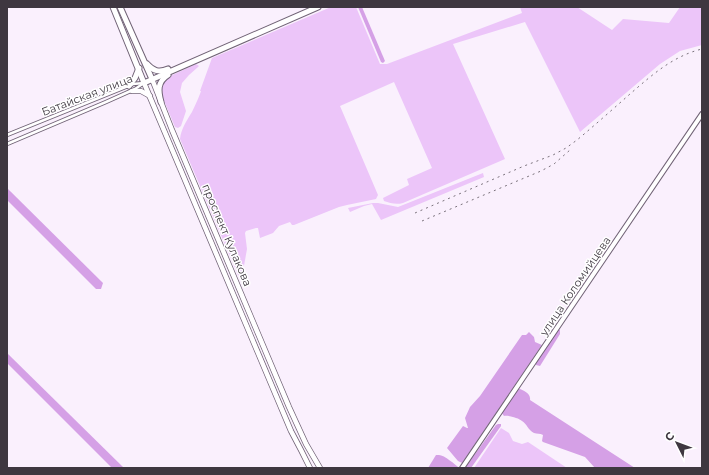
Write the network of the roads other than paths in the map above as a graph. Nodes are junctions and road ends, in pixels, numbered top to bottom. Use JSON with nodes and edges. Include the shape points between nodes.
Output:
{"nodes":[{"id":1,"x":113,"y":7,"type":"edge"},
{"id":2,"x":120,"y":7,"type":"edge"},
{"id":3,"x":318,"y":7,"type":"edge"},
{"id":4,"x":140,"y":52,"type":"junction"},
{"id":5,"x":138,"y":68,"type":"junction"},
{"id":6,"x":173,"y":70,"type":"junction"},
{"id":7,"x":152,"y":80,"type":"junction"},
{"id":8,"x":144,"y":83,"type":"junction"},
{"id":9,"x":131,"y":88,"type":"junction"},
{"id":10,"x":150,"y":96,"type":"junction"},
{"id":11,"x":161,"y":102,"type":"junction"},
{"id":12,"x":79,"y":106,"type":"junction"},
{"id":13,"x":82,"y":112,"type":"junction"},
{"id":14,"x":702,"y":114,"type":"edge"},
{"id":15,"x":7,"y":135,"type":"edge"},
{"id":16,"x":7,"y":144,"type":"edge"},
{"id":17,"x":310,"y":468,"type":"edge"},
{"id":18,"x":320,"y":468,"type":"edge"},
{"id":19,"x":462,"y":468,"type":"edge"}],
"edges":[{"from":1,"to":5,"type":"highway","name":"проспект Кулакова"},
{"from":2,"to":4,"type":"highway","name":"проспект Кулакова"},
{"from":3,"to":6,"type":"highway"},
{"from":4,"to":6,"type":"highway","via":[[152,70]]},
{"from":4,"to":7,"type":"highway","name":"проспект Кулакова"},
{"from":5,"to":8,"type":"highway","name":"проспект Кулакова"},
{"from":5,"to":9,"type":"highway"},
{"from":6,"to":7,"type":"highway"},
{"from":6,"to":11,"type":"highway","via":[[161,81],[158,88]]},
{"from":7,"to":8,"type":"highway"},
{"from":7,"to":11,"type":"main road","name":"проспект Кулакова"},
{"from":8,"to":9,"type":"street","name":"Батайская улица"},
{"from":8,"to":9,"type":"street","name":"Батайская улица","via":[[133,84]]},
{"from":8,"to":10,"type":"main road","name":"проспект Кулакова"},
{"from":9,"to":10,"type":"main road"},
{"from":9,"to":12,"type":"street","name":"Батайская улица"},
{"from":9,"to":13,"type":"street","name":"Батайская улица"},
{"from":10,"to":17,"type":"main road","name":"проспект Кулакова","via":[[291,431]]},
{"from":11,"to":18,"type":"main road","name":"проспект Кулакова","via":[[289,407]]},
{"from":12,"to":13,"type":"street"},
{"from":12,"to":15,"type":"street","name":"Батайская улица"},
{"from":13,"to":16,"type":"street","name":"Батайская улица"},
{"from":14,"to":19,"type":"street","name":"улица Коломийцева"}]}
